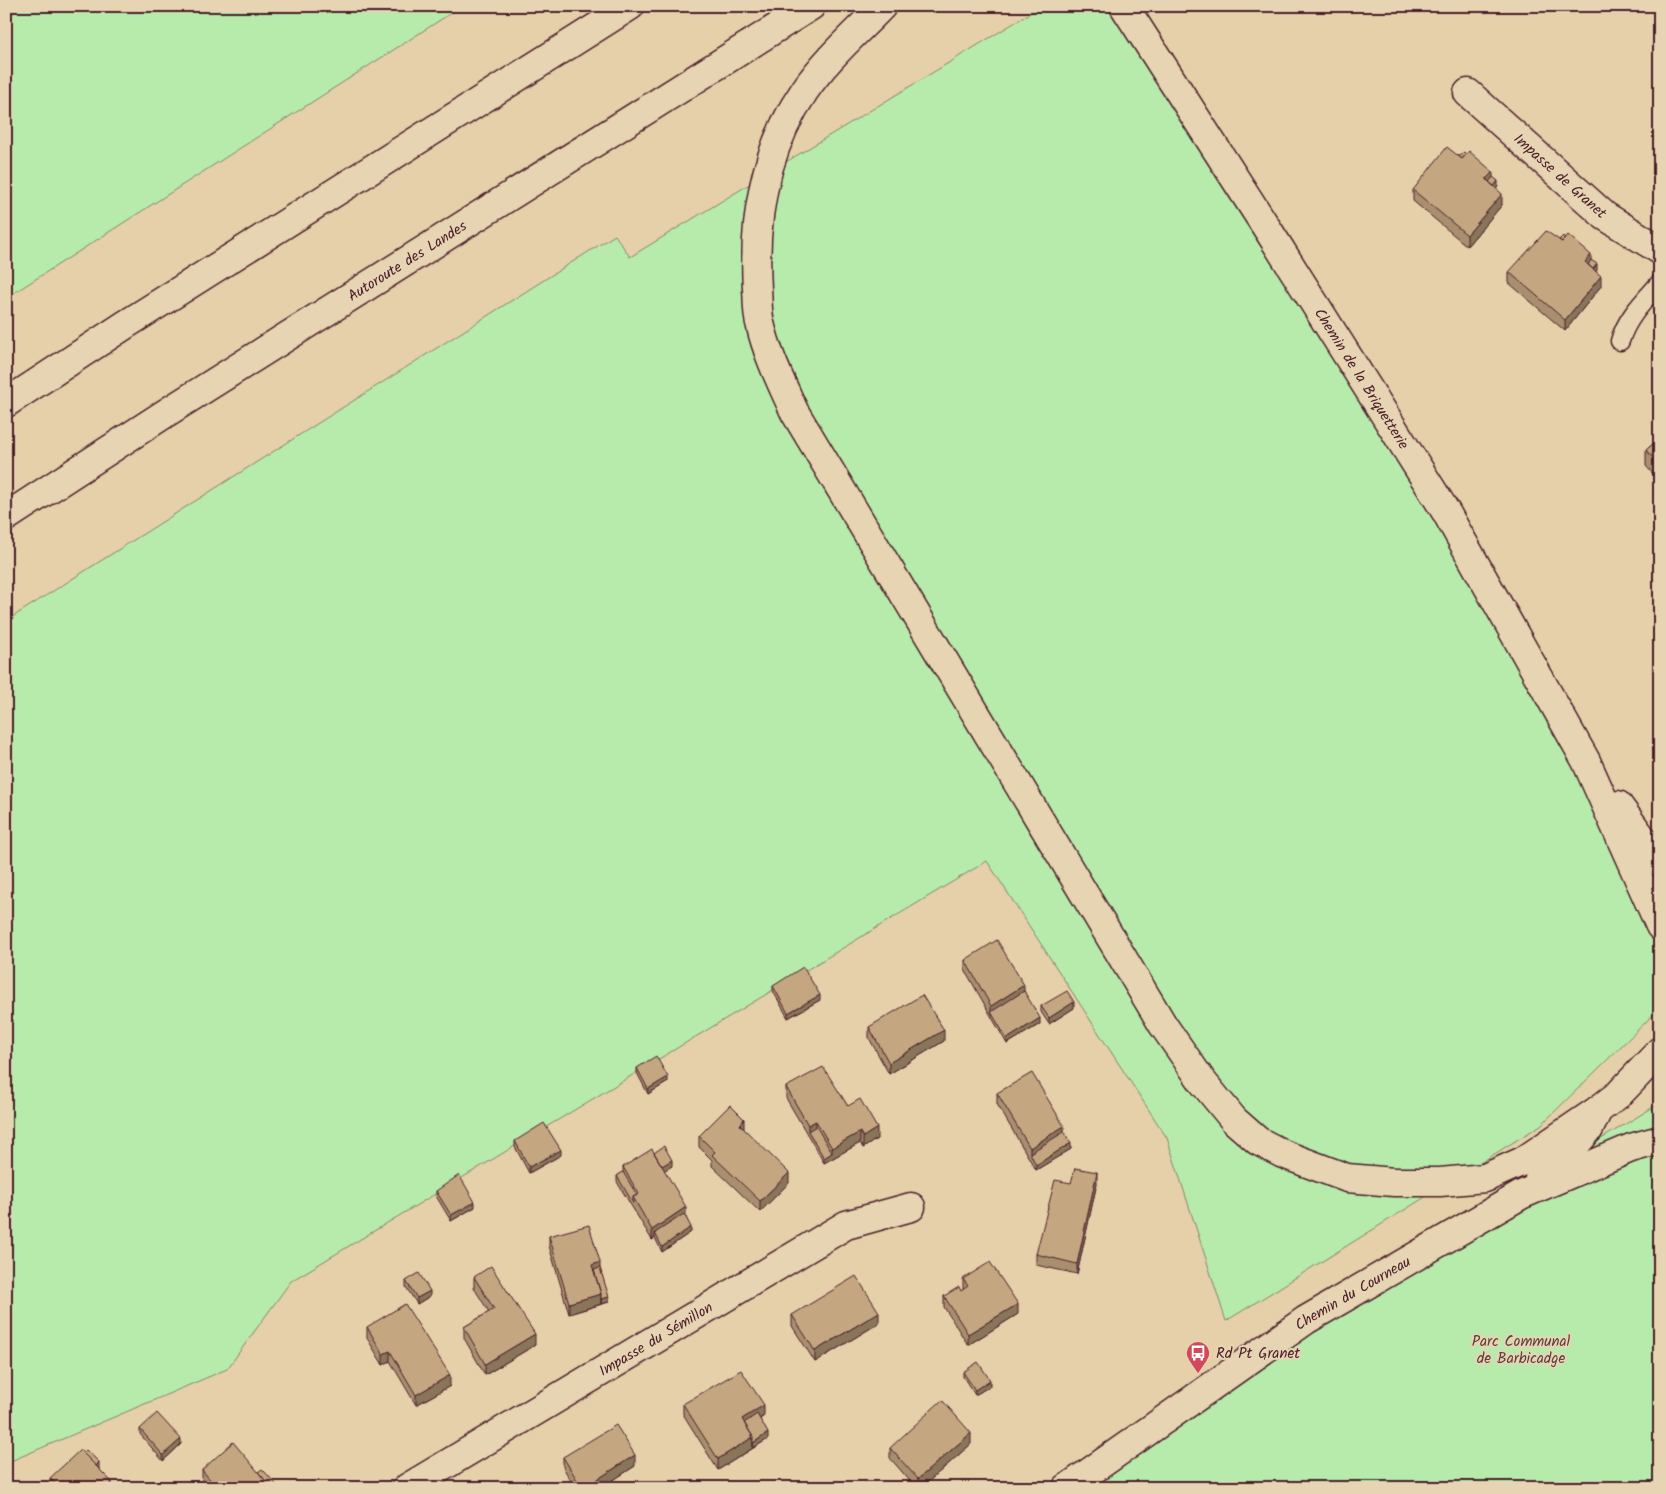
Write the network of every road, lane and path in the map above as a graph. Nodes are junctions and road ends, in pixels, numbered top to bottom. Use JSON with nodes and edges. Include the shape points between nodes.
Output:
{"nodes":[{"id":1,"x":630,"y":6,"type":"edge"},
{"id":2,"x":811,"y":6,"type":"edge"},
{"id":3,"x":882,"y":6,"type":"edge"},
{"id":4,"x":1124,"y":6,"type":"edge"},
{"id":5,"x":1468,"y":93,"type":"dead end"},
{"id":6,"x":1660,"y":250,"type":"edge"},
{"id":7,"x":1660,"y":282,"type":"edge"},
{"id":8,"x":1620,"y":341,"type":"dead end"},
{"id":9,"x":6,"y":403,"type":"edge"},
{"id":10,"x":6,"y":517,"type":"edge"},
{"id":11,"x":1586,"y":761,"type":"junction"},
{"id":12,"x":1660,"y":862,"type":"edge"},
{"id":13,"x":1660,"y":926,"type":"edge"},
{"id":14,"x":1660,"y":1052,"type":"edge"},
{"id":15,"x":1598,"y":1110,"type":"junction"},
{"id":16,"x":1660,"y":1140,"type":"edge"},
{"id":17,"x":1521,"y":1194,"type":"junction"},
{"id":18,"x":911,"y":1207,"type":"dead end"},
{"id":19,"x":408,"y":1488,"type":"edge"},
{"id":20,"x":1067,"y":1488,"type":"edge"}],
"edges":[{"from":1,"to":9,"type":"main road"},
{"from":2,"to":10,"type":"main road","name":"Autoroute des Landes"},
{"from":3,"to":15,"type":"main road","via":[[831,57],[805,90],[781,132],[767,173],[758,220],[759,322],[774,369],[794,411],[1163,1025],[1202,1081],[1234,1120],[1258,1141],[1347,1178],[1440,1182],[1485,1178],[1523,1161]]},
{"from":4,"to":11,"type":"main road","name":"Chemin de la Briquetterie","via":[[1446,512]]},
{"from":5,"to":6,"type":"main road","name":"Impasse de Granet","via":[[1604,216]]},
{"from":7,"to":8,"type":"lane","via":[[1634,312]]},
{"from":11,"to":12,"type":"main road","name":"Chemin de la Briquetterie"},
{"from":11,"to":13,"type":"main road","name":"Chemin de la Briquetterie"},
{"from":14,"to":15,"type":"main road","name":"Chemin du Courneau","via":[[1619,1094]]},
{"from":15,"to":17,"type":"main road","name":"Chemin du Courneau","via":[[1589,1129],[1571,1150]]},
{"from":16,"to":17,"type":"main road","name":"Chemin du Courneau","via":[[1631,1148]]},
{"from":17,"to":20,"type":"main road","name":"Chemin du Courneau","via":[[1306,1320]]},
{"from":18,"to":19,"type":"main road","name":"Impasse du Sémillon","via":[[846,1225]]}]}
